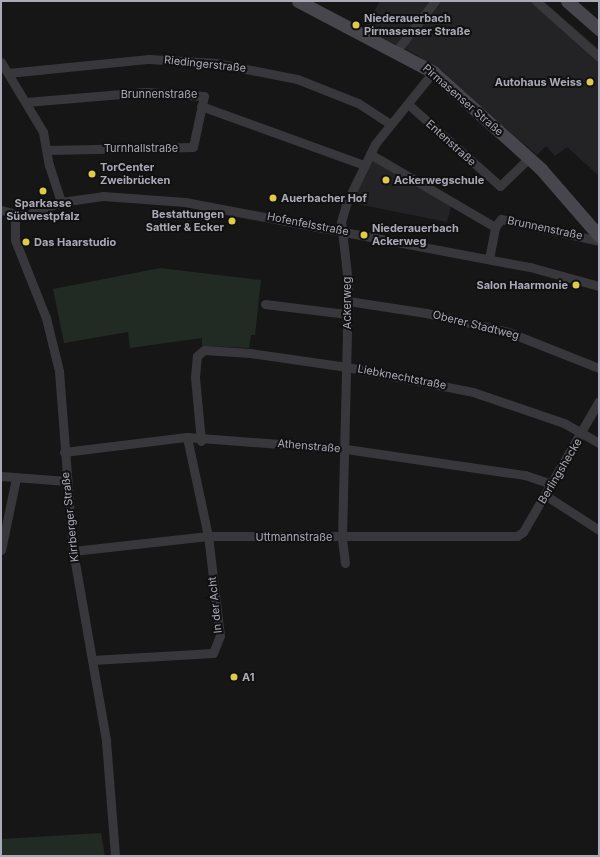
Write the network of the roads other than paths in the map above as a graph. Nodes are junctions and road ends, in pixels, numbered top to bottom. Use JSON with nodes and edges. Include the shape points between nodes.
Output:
{"nodes":[{"id":1,"x":298,"y":1,"type":"edge"},
{"id":2,"x":435,"y":1,"type":"edge"},
{"id":3,"x":536,"y":1,"type":"edge"},
{"id":4,"x":567,"y":1,"type":"edge"},
{"id":5,"x":599,"y":29,"type":"edge"},
{"id":6,"x":397,"y":50,"type":"junction"},
{"id":7,"x":599,"y":57,"type":"edge"},
{"id":8,"x":1,"y":62,"type":"edge"},
{"id":9,"x":433,"y":72,"type":"junction"},
{"id":10,"x":8,"y":73,"type":"junction"},
{"id":11,"x":26,"y":102,"type":"junction"},
{"id":12,"x":408,"y":104,"type":"junction"},
{"id":13,"x":201,"y":106,"type":"junction"},
{"id":14,"x":390,"y":124,"type":"junction"},
{"id":15,"x":47,"y":150,"type":"junction"},
{"id":16,"x":370,"y":154,"type":"junction"},
{"id":17,"x":529,"y":158,"type":"junction"},
{"id":18,"x":364,"y":165,"type":"junction"},
{"id":19,"x":61,"y":202,"type":"junction"},
{"id":20,"x":1,"y":210,"type":"edge"},
{"id":21,"x":15,"y":216,"type":"junction"},
{"id":22,"x":495,"y":227,"type":"junction"},
{"id":23,"x":340,"y":230,"type":"junction"},
{"id":24,"x":599,"y":236,"type":"edge"},
{"id":25,"x":599,"y":241,"type":"edge"},
{"id":26,"x":489,"y":259,"type":"junction"},
{"id":27,"x":599,"y":286,"type":"edge"},
{"id":28,"x":348,"y":301,"type":"junction"},
{"id":29,"x":265,"y":304,"type":"dead end"},
{"id":30,"x":347,"y":314,"type":"junction"},
{"id":31,"x":347,"y":367,"type":"junction"},
{"id":32,"x":599,"y":368,"type":"edge"},
{"id":33,"x":599,"y":402,"type":"edge"},
{"id":34,"x":583,"y":432,"type":"junction"},
{"id":35,"x":187,"y":437,"type":"junction"},
{"id":36,"x":201,"y":441,"type":"junction"},
{"id":37,"x":599,"y":443,"type":"edge"},
{"id":38,"x":346,"y":449,"type":"junction"},
{"id":39,"x":64,"y":452,"type":"junction"},
{"id":40,"x":1,"y":476,"type":"edge"},
{"id":41,"x":16,"y":478,"type":"junction"},
{"id":42,"x":67,"y":481,"type":"junction"},
{"id":43,"x":551,"y":484,"type":"junction"},
{"id":44,"x":545,"y":495,"type":"junction"},
{"id":45,"x":599,"y":530,"type":"edge"},
{"id":46,"x":208,"y":536,"type":"junction"},
{"id":47,"x":517,"y":536,"type":"joint"},
{"id":48,"x":342,"y":537,"type":"junction"},
{"id":49,"x":1,"y":550,"type":"edge"},
{"id":50,"x":73,"y":552,"type":"junction"},
{"id":51,"x":345,"y":563,"type":"dead end"},
{"id":52,"x":92,"y":660,"type":"junction"},
{"id":53,"x":115,"y":856,"type":"edge"}],
"edges":[{"from":1,"to":6,"type":"main road","name":"Pirmasenser Straße"},
{"from":2,"to":6,"type":"street"},
{"from":3,"to":7,"type":"street"},
{"from":4,"to":5,"type":"main road"},
{"from":6,"to":9,"type":"main road","name":"Pirmasenser Straße"},
{"from":8,"to":10,"type":"street"},
{"from":9,"to":12,"type":"street","name":"Ackerweg"},
{"from":9,"to":17,"type":"main road","name":"Pirmasenser Straße"},
{"from":10,"to":11,"type":"street"},
{"from":10,"to":14,"type":"street","name":"Riedingerstraße","via":[[149,59],[216,63],[297,79],[358,103]]},
{"from":11,"to":13,"type":"street","name":"Brunnenstraße","via":[[146,92],[203,94]]},
{"from":11,"to":15,"type":"street","via":[[43,132]]},
{"from":12,"to":14,"type":"street","name":"Ackerweg"},
{"from":12,"to":17,"type":"street","name":"Entenstraße","via":[[500,186]]},
{"from":13,"to":15,"type":"street","name":"Turnhallstraße","via":[[193,147]]},
{"from":13,"to":18,"type":"street","name":"Brunnenstraße"},
{"from":14,"to":16,"type":"street","name":"Ackerweg"},
{"from":15,"to":19,"type":"street"},
{"from":16,"to":18,"type":"street","name":"Ackerweg"},
{"from":16,"to":22,"type":"street","name":"Brunnenstraße"},
{"from":17,"to":24,"type":"main road","name":"Pirmasenser Straße"},
{"from":18,"to":23,"type":"street","name":"Ackerweg","via":[[346,204]]},
{"from":19,"to":21,"type":"street","name":"Hofenfelsstraße"},
{"from":19,"to":23,"type":"street","name":"Hofenfelsstraße","via":[[103,196],[156,198]]},
{"from":20,"to":21,"type":"street"},
{"from":21,"to":39,"type":"street","name":"Kirrberger Straße","via":[[15,240],[55,352]]},
{"from":22,"to":25,"type":"street","name":"Brunnenstraße","via":[[501,219]]},
{"from":22,"to":26,"type":"street","name":"Brunnenstraße"},
{"from":23,"to":26,"type":"street","name":"Hofenfelsstraße"},
{"from":23,"to":28,"type":"street","name":"Ackerweg"},
{"from":26,"to":27,"type":"street","name":"Hofenfelsstraße"},
{"from":28,"to":30,"type":"street","name":"Ackerweg"},
{"from":28,"to":32,"type":"street","name":"Oberer Stadtweg","via":[[426,313],[500,330]]},
{"from":29,"to":30,"type":"street"},
{"from":30,"to":31,"type":"street","name":"Ackerweg"},
{"from":31,"to":34,"type":"street","name":"Liebknechtstraße","via":[[479,393]]},
{"from":31,"to":36,"type":"street","name":"Liebknechtstraße","via":[[204,350],[197,356],[196,399]]},
{"from":31,"to":38,"type":"street","name":"Ackerweg"},
{"from":33,"to":34,"type":"street","name":"Berlingshecke"},
{"from":34,"to":37,"type":"street","name":"Liebknechtstraße"},
{"from":34,"to":43,"type":"street","name":"Berlingshecke"},
{"from":35,"to":36,"type":"street","name":"Athenstraße"},
{"from":35,"to":39,"type":"street","name":"Athenstraße"},
{"from":35,"to":46,"type":"street","name":"In der Acht"},
{"from":36,"to":38,"type":"street","name":"Athenstraße"},
{"from":38,"to":43,"type":"street","name":"Athenstraße","via":[[525,475]]},
{"from":38,"to":48,"type":"street","name":"Ackerweg"},
{"from":39,"to":42,"type":"street","name":"Kirrberger Straße"},
{"from":40,"to":41,"type":"street"},
{"from":41,"to":42,"type":"street"},
{"from":41,"to":49,"type":"street"},
{"from":42,"to":50,"type":"street","name":"Kirrberger Straße"},
{"from":43,"to":44,"type":"street","name":"Berlingshecke"},
{"from":44,"to":45,"type":"street"},
{"from":44,"to":47,"type":"street","name":"Berlingshecke","via":[[523,532]]},
{"from":46,"to":48,"type":"street","name":"Uttmannstraße"},
{"from":46,"to":50,"type":"street","name":"Uttmannstraße"},
{"from":46,"to":52,"type":"street","name":"In der Acht","via":[[220,636],[213,653]]},
{"from":47,"to":48,"type":"street","name":"Uttmannstraße"},
{"from":48,"to":51,"type":"street","name":"Ackerweg"},
{"from":50,"to":52,"type":"street","name":"Kirrberger Straße"},
{"from":52,"to":53,"type":"street","name":"Kirrberger Straße","via":[[106,741]]}]}
